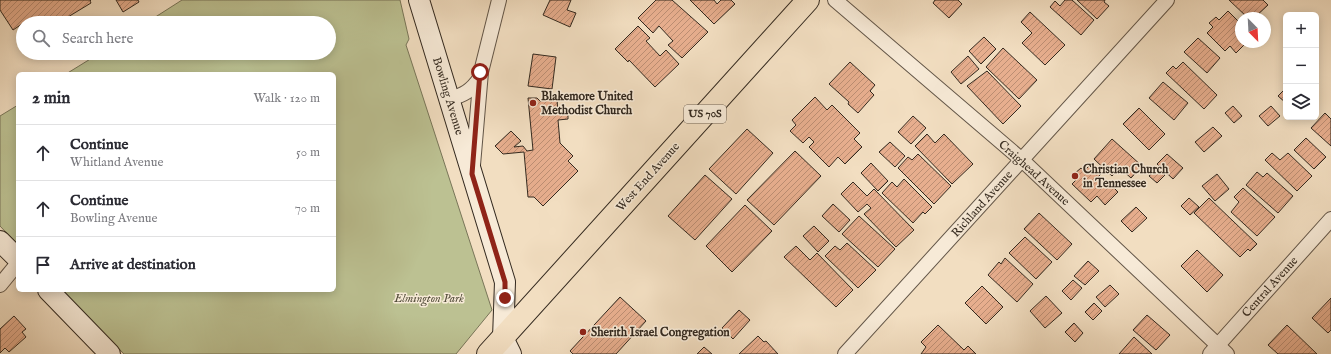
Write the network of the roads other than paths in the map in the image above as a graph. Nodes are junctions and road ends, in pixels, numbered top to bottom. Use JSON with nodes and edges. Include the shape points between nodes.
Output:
{"nodes":[{"id":1,"x":419,"y":0,"type":"edge"},
{"id":2,"x":499,"y":0,"type":"edge"},
{"id":3,"x":808,"y":0,"type":"edge"},
{"id":4,"x":835,"y":0,"type":"edge"},
{"id":5,"x":1167,"y":0,"type":"edge"},
{"id":6,"x":480,"y":78,"type":"junction"},
{"id":7,"x":449,"y":99,"type":"junction"},
{"id":8,"x":1022,"y":160,"type":"junction"},
{"id":9,"x":472,"y":174,"type":"junction"},
{"id":10,"x":1331,"y":219,"type":"edge"},
{"id":11,"x":0,"y":241,"type":"edge"},
{"id":12,"x":16,"y":257,"type":"edge"},
{"id":13,"x":16,"y":265,"type":"edge"},
{"id":14,"x":0,"y":285,"type":"edge"},
{"id":15,"x":50,"y":292,"type":"edge"},
{"id":16,"x":507,"y":346,"type":"edge"},
{"id":17,"x":1218,"y":351,"type":"edge"},
{"id":18,"x":110,"y":354,"type":"edge"},
{"id":19,"x":488,"y":354,"type":"edge"},
{"id":20,"x":845,"y":354,"type":"edge"}],
"edges":[{"from":1,"to":7,"type":"street","name":"Bowling Avenue"},
{"from":2,"to":6,"type":"street"},
{"from":3,"to":16,"type":"main road","name":"West End Avenue","number":"US 70S"},
{"from":4,"to":8,"type":"street","name":"Craighead Avenue"},
{"from":5,"to":8,"type":"street","name":"Richland Avenue"},
{"from":6,"to":7,"type":"street","via":[[471,91]]},
{"from":6,"to":9,"type":"street"},
{"from":7,"to":9,"type":"street","name":"Bowling Avenue"},
{"from":8,"to":17,"type":"street","name":"Craighead Avenue"},
{"from":8,"to":20,"type":"street","name":"Richland Avenue"},
{"from":9,"to":16,"type":"street","name":"Bowling Avenue","via":[[505,282]]},
{"from":10,"to":17,"type":"street","name":"Central Avenue"},
{"from":11,"to":12,"type":"street"},
{"from":13,"to":14,"type":"street"},
{"from":15,"to":18,"type":"street"},
{"from":16,"to":19,"type":"main road","name":"West End Avenue","number":"US 70S"}]}
